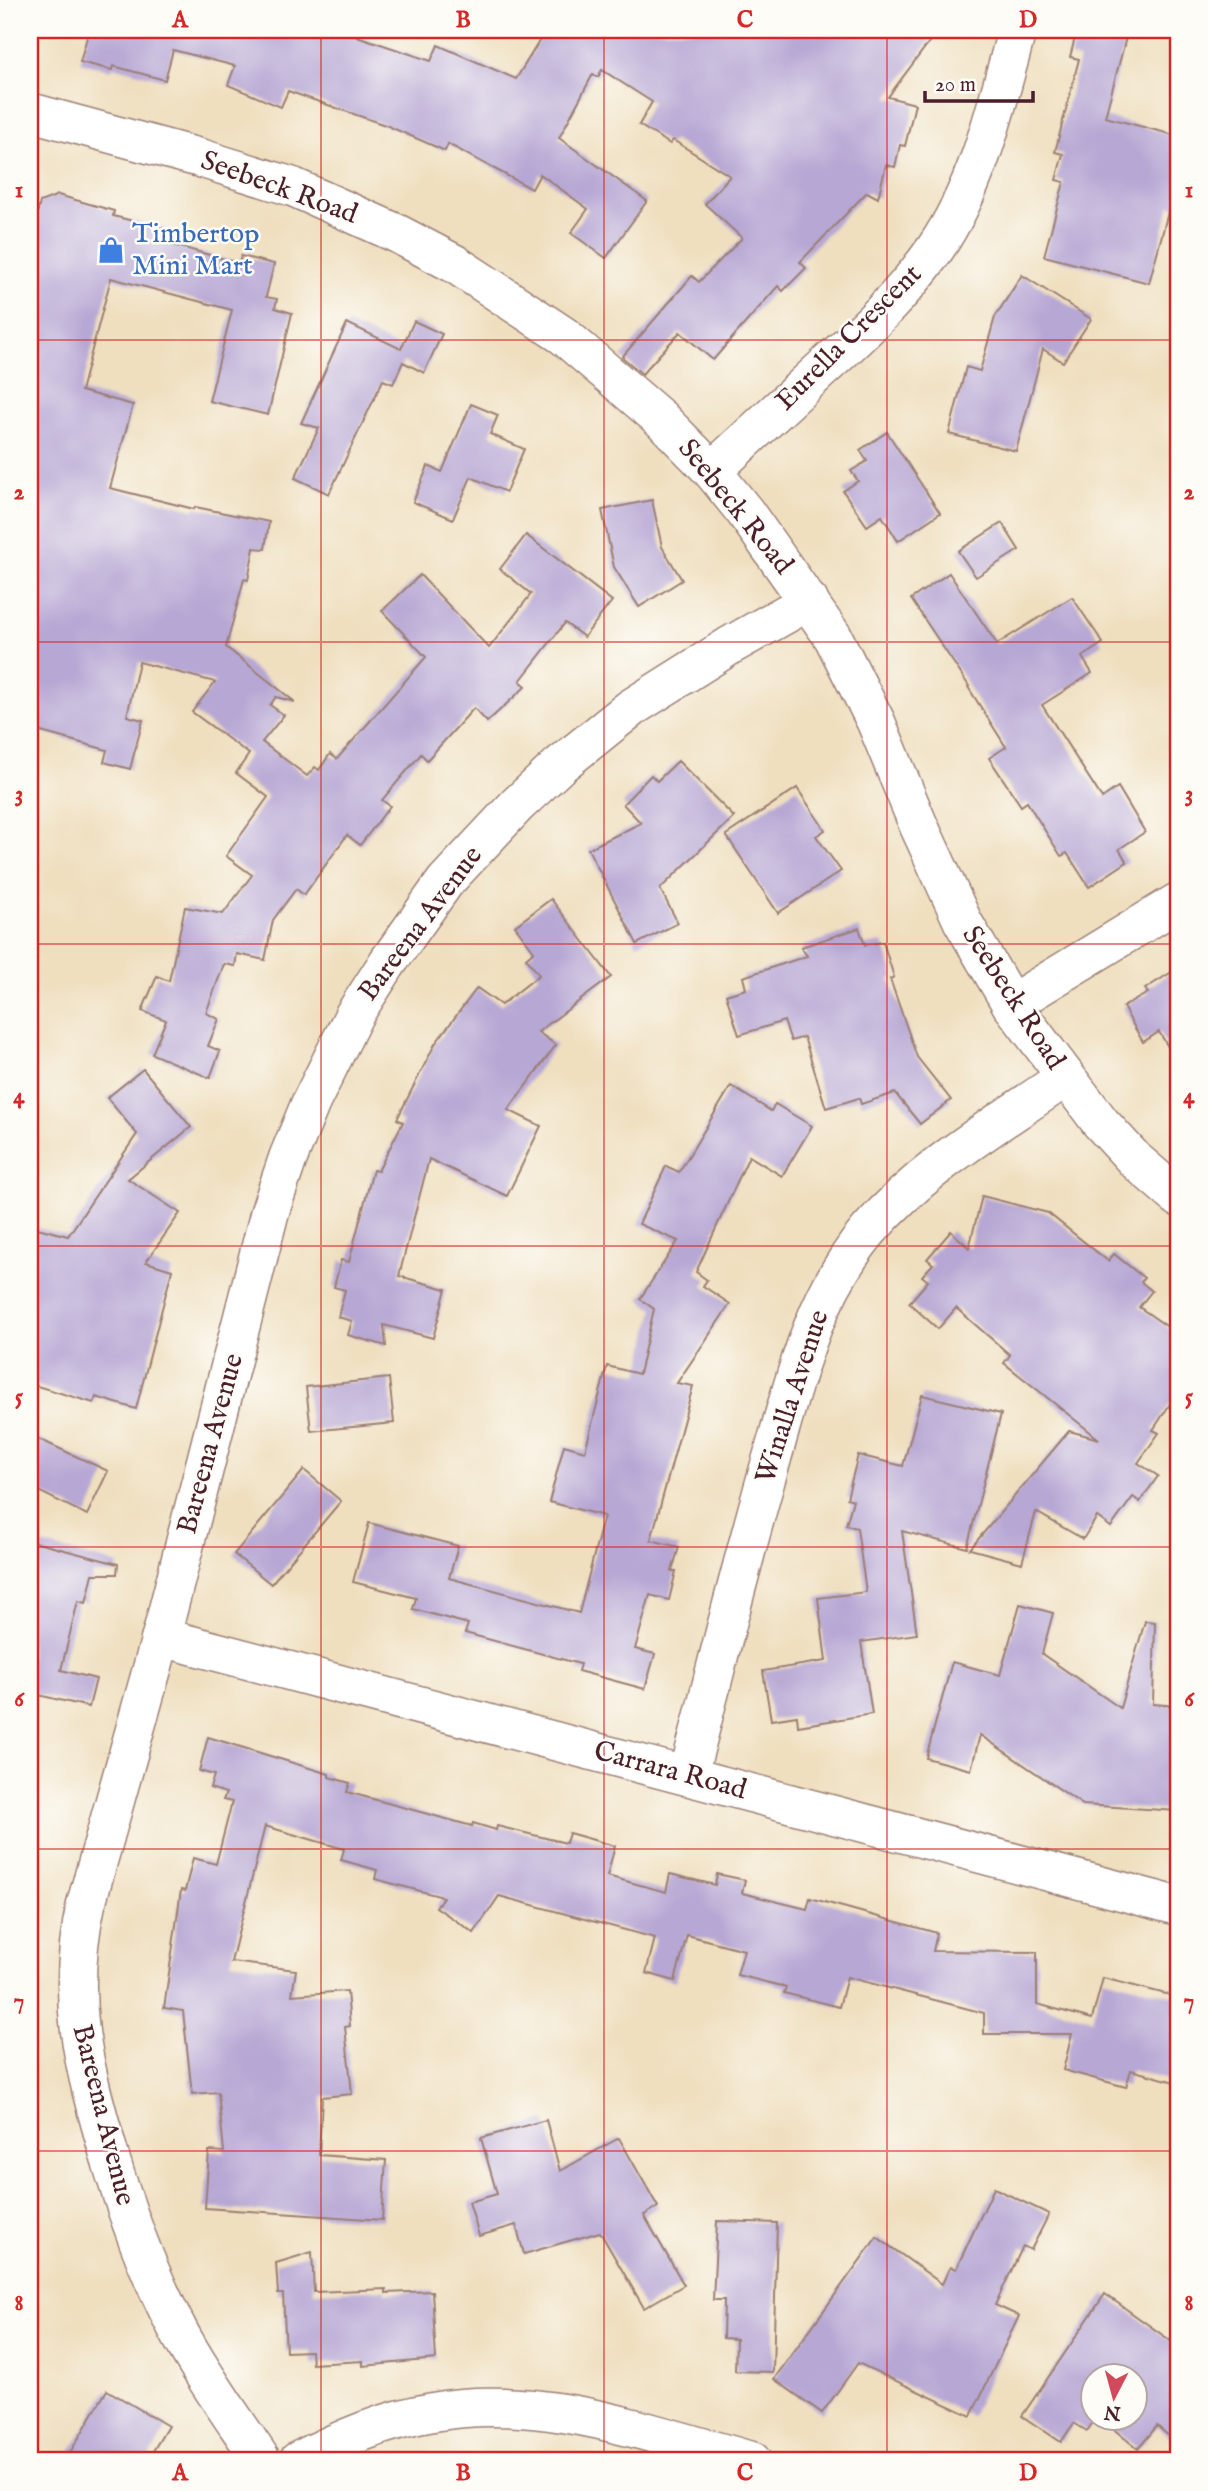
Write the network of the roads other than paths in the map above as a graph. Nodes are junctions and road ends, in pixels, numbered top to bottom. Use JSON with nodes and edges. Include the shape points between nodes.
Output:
{"nodes":[{"id":1,"x":1017,"y":30,"type":"edge"},
{"id":2,"x":30,"y":112,"type":"edge"},
{"id":3,"x":712,"y":471,"type":"junction"},
{"id":4,"x":808,"y":601,"type":"junction"},
{"id":5,"x":1178,"y":902,"type":"edge"},
{"id":6,"x":1011,"y":1004,"type":"junction"},
{"id":7,"x":1066,"y":1077,"type":"junction"},
{"id":8,"x":1178,"y":1197,"type":"edge"},
{"id":9,"x":161,"y":1637,"type":"junction"},
{"id":10,"x":688,"y":1776,"type":"junction"},
{"id":11,"x":1178,"y":1906,"type":"edge"},
{"id":12,"x":262,"y":2461,"type":"edge"},
{"id":13,"x":299,"y":2461,"type":"edge"},
{"id":14,"x":752,"y":2461,"type":"edge"}],
"edges":[{"from":1,"to":3,"type":"street","name":"Eurella Crescent","via":[[982,151],[936,247],[876,319]]},
{"from":2,"to":3,"type":"street","name":"Seebeck Road","via":[[293,187],[455,264],[564,336],[662,419]]},
{"from":3,"to":4,"type":"street","name":"Seebeck Road"},
{"from":4,"to":6,"type":"street","name":"Seebeck Road","via":[[852,672],[963,922]]},
{"from":4,"to":9,"type":"street","name":"Bareena Avenue","via":[[631,708],[560,765],[445,882],[361,1005],[311,1102],[274,1199]]},
{"from":5,"to":6,"type":"street"},
{"from":6,"to":7,"type":"street","name":"Seebeck Road"},
{"from":7,"to":8,"type":"street","name":"Seebeck Road","via":[[1135,1160]]},
{"from":7,"to":10,"type":"street","name":"Winalla Avenue","via":[[918,1181],[869,1230],[827,1292],[800,1360],[758,1505]]},
{"from":9,"to":10,"type":"street","name":"Carrara Road"},
{"from":9,"to":12,"type":"street","name":"Bareena Avenue","via":[[82,1923],[76,1980],[79,2040],[107,2147],[145,2262],[179,2332]]},
{"from":10,"to":11,"type":"street","name":"Carrara Road"},
{"from":13,"to":14,"type":"street","via":[[352,2435],[406,2418],[487,2407],[575,2416]]}]}
